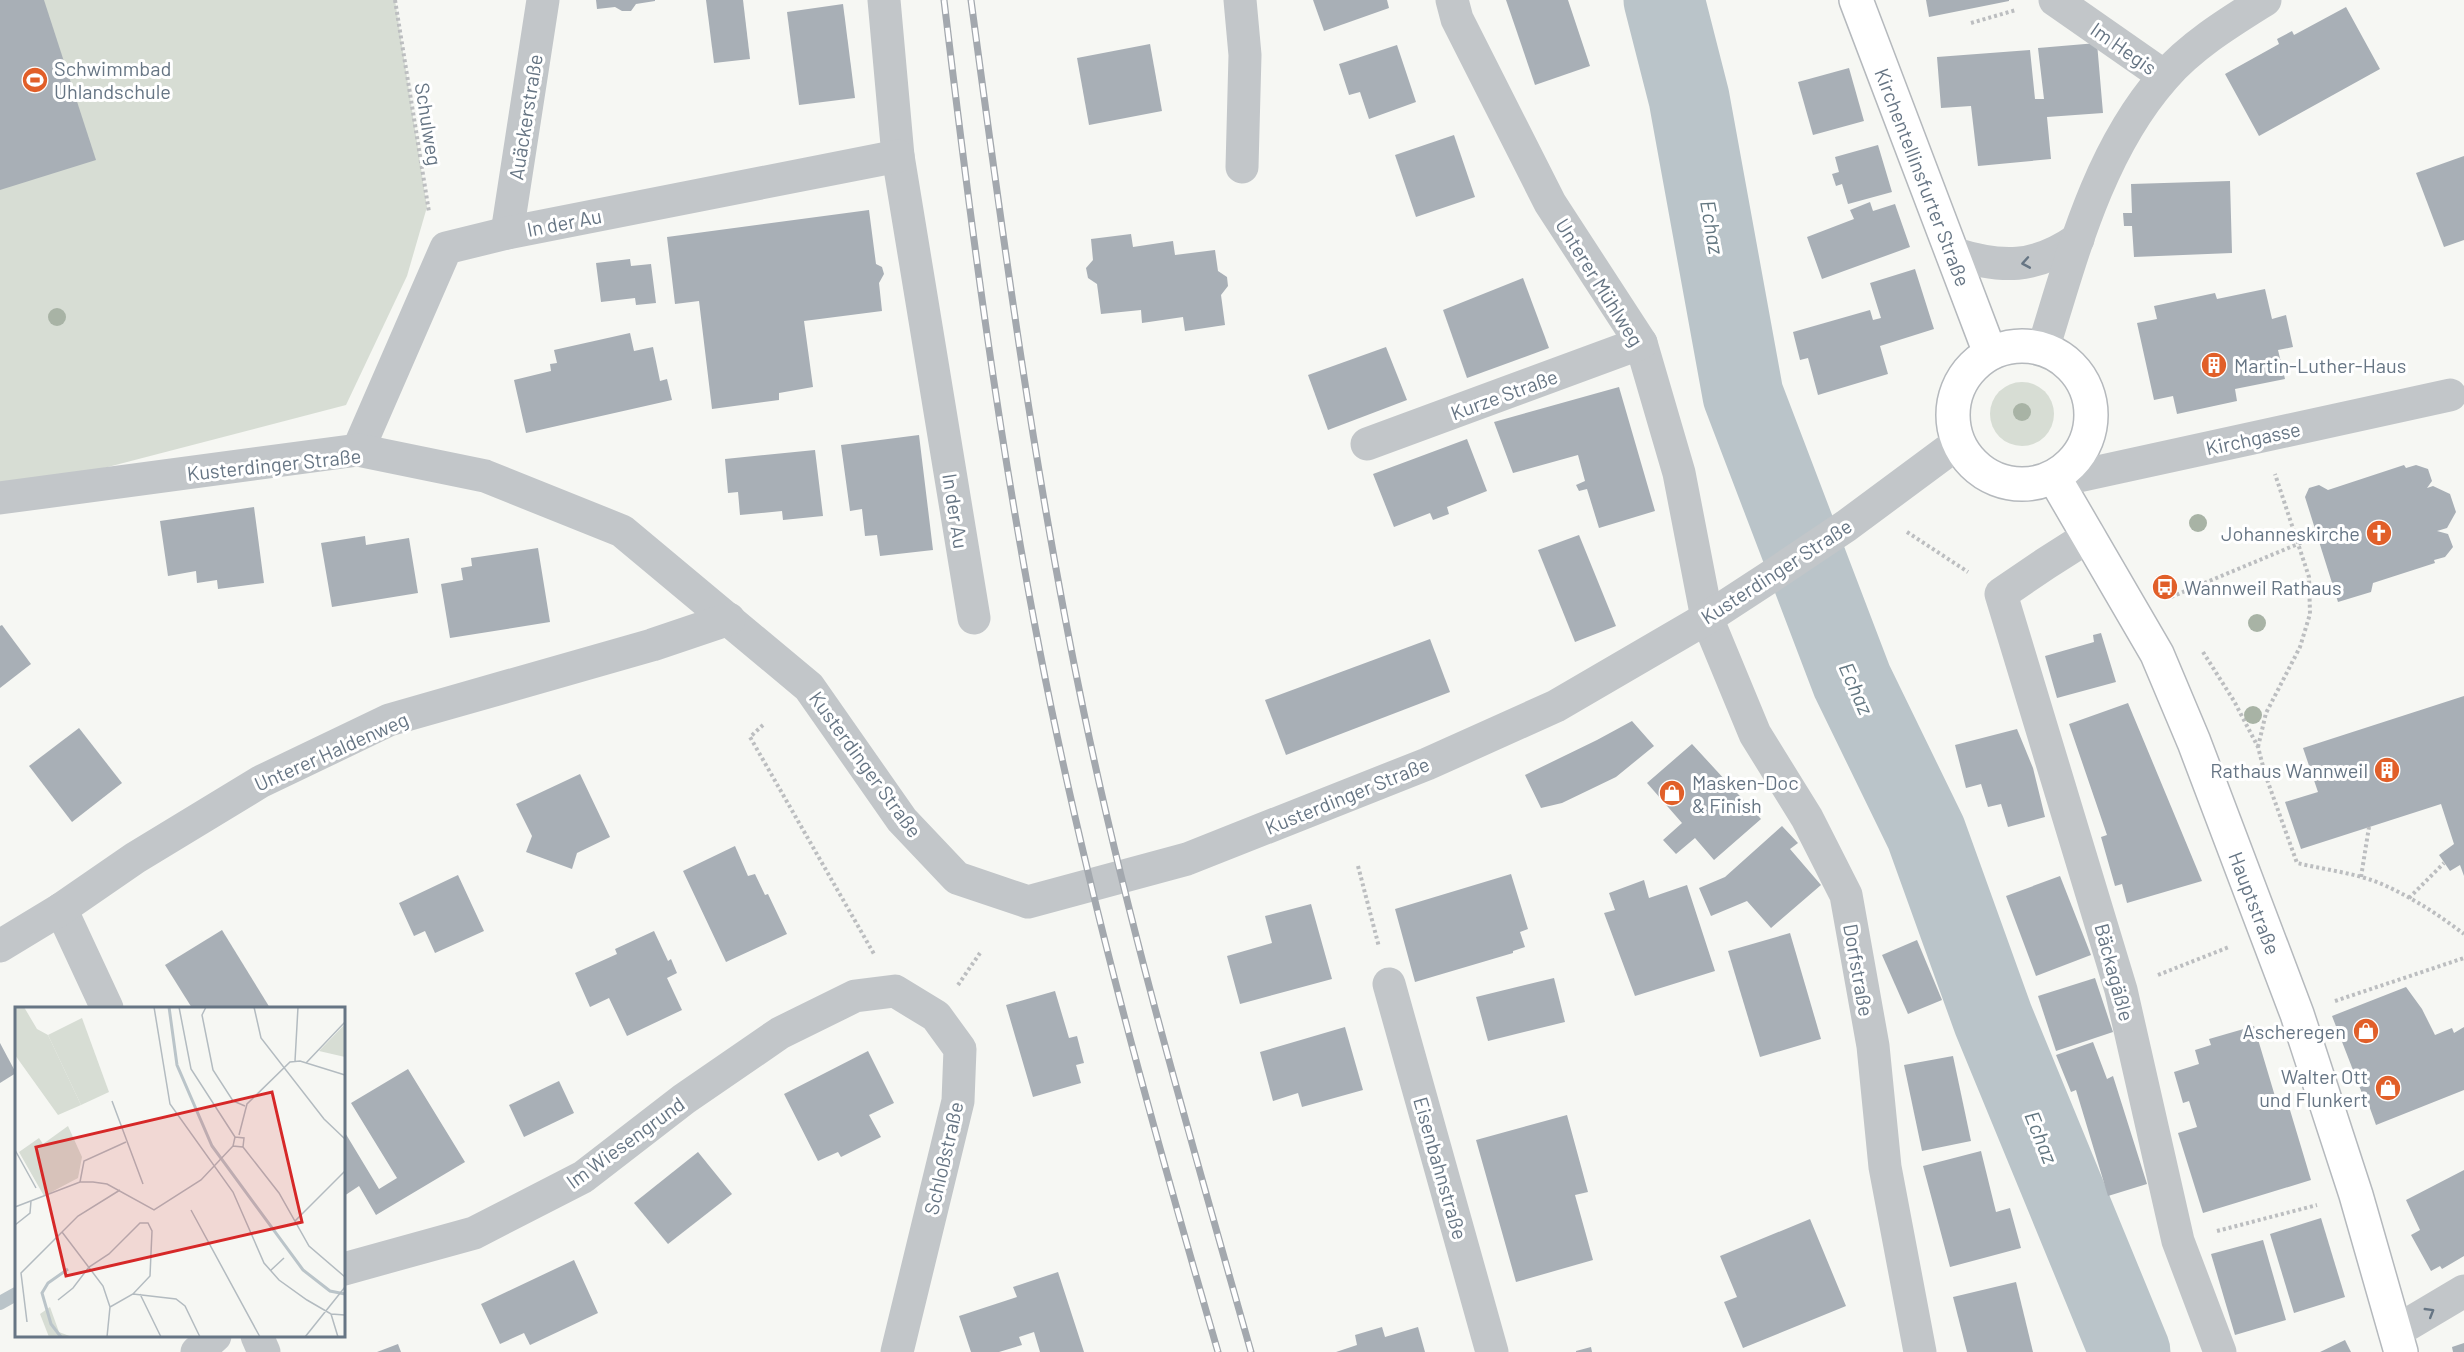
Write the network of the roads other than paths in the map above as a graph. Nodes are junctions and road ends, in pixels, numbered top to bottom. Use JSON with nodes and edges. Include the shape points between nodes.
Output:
{"nodes":[{"id":1,"x":543,"y":0,"type":"edge"},
{"id":2,"x":884,"y":0,"type":"edge"},
{"id":3,"x":1240,"y":0,"type":"edge"},
{"id":4,"x":1452,"y":0,"type":"edge"},
{"id":5,"x":1856,"y":0,"type":"edge"},
{"id":6,"x":2055,"y":0,"type":"edge"},
{"id":7,"x":2265,"y":0,"type":"edge"},
{"id":8,"x":2164,"y":76,"type":"junction"},
{"id":9,"x":898,"y":156,"type":"junction"},
{"id":10,"x":1242,"y":167,"type":"dead end"},
{"id":11,"x":507,"y":233,"type":"junction"},
{"id":12,"x":2078,"y":239,"type":"junction"},
{"id":13,"x":1952,"y":254,"type":"junction"},
{"id":14,"x":1641,"y":343,"type":"junction"},
{"id":15,"x":2043,"y":350,"type":"junction"},
{"id":16,"x":1990,"y":353,"type":"junction"},
{"id":17,"x":2450,"y":394,"type":"dead end"},
{"id":18,"x":1958,"y":443,"type":"junction"},
{"id":19,"x":1367,"y":444,"type":"dead end"},
{"id":20,"x":358,"y":450,"type":"junction"},
{"id":21,"x":2055,"y":479,"type":"junction"},
{"id":22,"x":0,"y":498,"type":"edge"},
{"id":23,"x":2089,"y":536,"type":"junction"},
{"id":24,"x":974,"y":618,"type":"dead end"},
{"id":25,"x":1707,"y":618,"type":"junction"},
{"id":26,"x":729,"y":619,"type":"junction"},
{"id":27,"x":61,"y":909,"type":"junction"},
{"id":28,"x":0,"y":946,"type":"edge"},
{"id":29,"x":1389,"y":984,"type":"dead end"},
{"id":30,"x":895,"y":991,"type":"joint"},
{"id":31,"x":106,"y":1007,"type":"edge"},
{"id":32,"x":345,"y":1269,"type":"edge"},
{"id":33,"x":2464,"y":1291,"type":"edge"},
{"id":34,"x":213,"y":1337,"type":"edge"},
{"id":35,"x":258,"y":1337,"type":"edge"},
{"id":36,"x":2398,"y":1342,"type":"edge"},
{"id":37,"x":197,"y":1352,"type":"edge"},
{"id":38,"x":264,"y":1352,"type":"edge"},
{"id":39,"x":897,"y":1352,"type":"edge"},
{"id":40,"x":1492,"y":1352,"type":"edge"},
{"id":41,"x":1920,"y":1352,"type":"edge"},
{"id":42,"x":2220,"y":1352,"type":"edge"}],
"edges":[{"from":1,"to":11,"type":"street","name":"Auäckerstraße"},
{"from":2,"to":9,"type":"street","name":"In der Au"},
{"from":3,"to":10,"type":"street","via":[[1245,55]]},
{"from":4,"to":14,"type":"street","name":"Unterer Mühlweg","via":[[1550,203]]},
{"from":5,"to":13,"type":"main road","name":"Kirchentellinsfurter Straße"},
{"from":6,"to":8,"type":"street","name":"Im Hegis"},
{"from":7,"to":8,"type":"street","via":[[2211,35]]},
{"from":8,"to":12,"type":"street","via":[[2125,132]]},
{"from":9,"to":11,"type":"street","name":"In der Au"},
{"from":9,"to":24,"type":"street","name":"In der Au"},
{"from":11,"to":20,"type":"street","name":"In der Au","via":[[446,248]]},
{"from":12,"to":13,"type":"street","one_way":true,"via":[[2044,259],[2026,264],[1992,263]]},
{"from":12,"to":15,"type":"street"},
{"from":13,"to":16,"type":"main road","name":"Kirchentellinsfurter Straße"},
{"from":14,"to":19,"type":"street","name":"Kurze Straße"},
{"from":14,"to":25,"type":"street","name":"Unterer Mühlweg","via":[[1679,473]]},
{"from":15,"to":16,"type":"main road","via":[[2007,347]]},
{"from":15,"to":21,"type":"main road","via":[[2061,358],[2076,372],[2091,408],[2084,447]]},
{"from":16,"to":18,"type":"main road","via":[[1960,383],[1953,402]]},
{"from":17,"to":21,"type":"street","name":"Kirchgasse"},
{"from":18,"to":21,"type":"main road","via":[[1971,462],[1988,476],[2010,484]]},
{"from":18,"to":25,"type":"street","name":"Kusterdinger Straße","via":[[1858,517]]},
{"from":20,"to":22,"type":"street","name":"Kusterdinger Straße"},
{"from":20,"to":26,"type":"street","name":"Kusterdinger Straße","via":[[485,476],[622,531]]},
{"from":21,"to":23,"type":"main road","name":"Hauptstraße"},
{"from":23,"to":36,"type":"main road","name":"Hauptstraße","via":[[2157,654],[2194,742],[2297,1014],[2356,1195]]},
{"from":23,"to":42,"type":"street","name":"Bäckagäßle","via":[[2001,594],[2121,990],[2178,1240]]},
{"from":25,"to":26,"type":"street","name":"Kusterdinger Straße","via":[[1556,706],[1427,764],[1187,859],[1028,902],[957,878],[902,820],[809,687]]},
{"from":25,"to":41,"type":"street","name":"Dorfstraße","via":[[1755,734],[1807,818],[1846,895],[1873,1046],[1885,1167]]},
{"from":26,"to":27,"type":"street","name":"Unterer Haldenweg","via":[[389,720],[260,782],[135,858]]},
{"from":27,"to":28,"type":"street","name":"Unterer Haldenweg"},
{"from":27,"to":31,"type":"street"},
{"from":29,"to":40,"type":"street","name":"Eisenbahnstraße"},
{"from":30,"to":32,"type":"street","name":"Im Wiesengrund","via":[[855,996],[780,1034],[684,1099],[583,1177],[474,1233]]},
{"from":30,"to":39,"type":"street","name":"Schloßstraße","via":[[936,1016],[960,1049],[958,1101]]},
{"from":36,"to":33,"type":"street","one_way":true},
{"from":34,"to":37,"type":"street"},
{"from":35,"to":38,"type":"street"}]}
